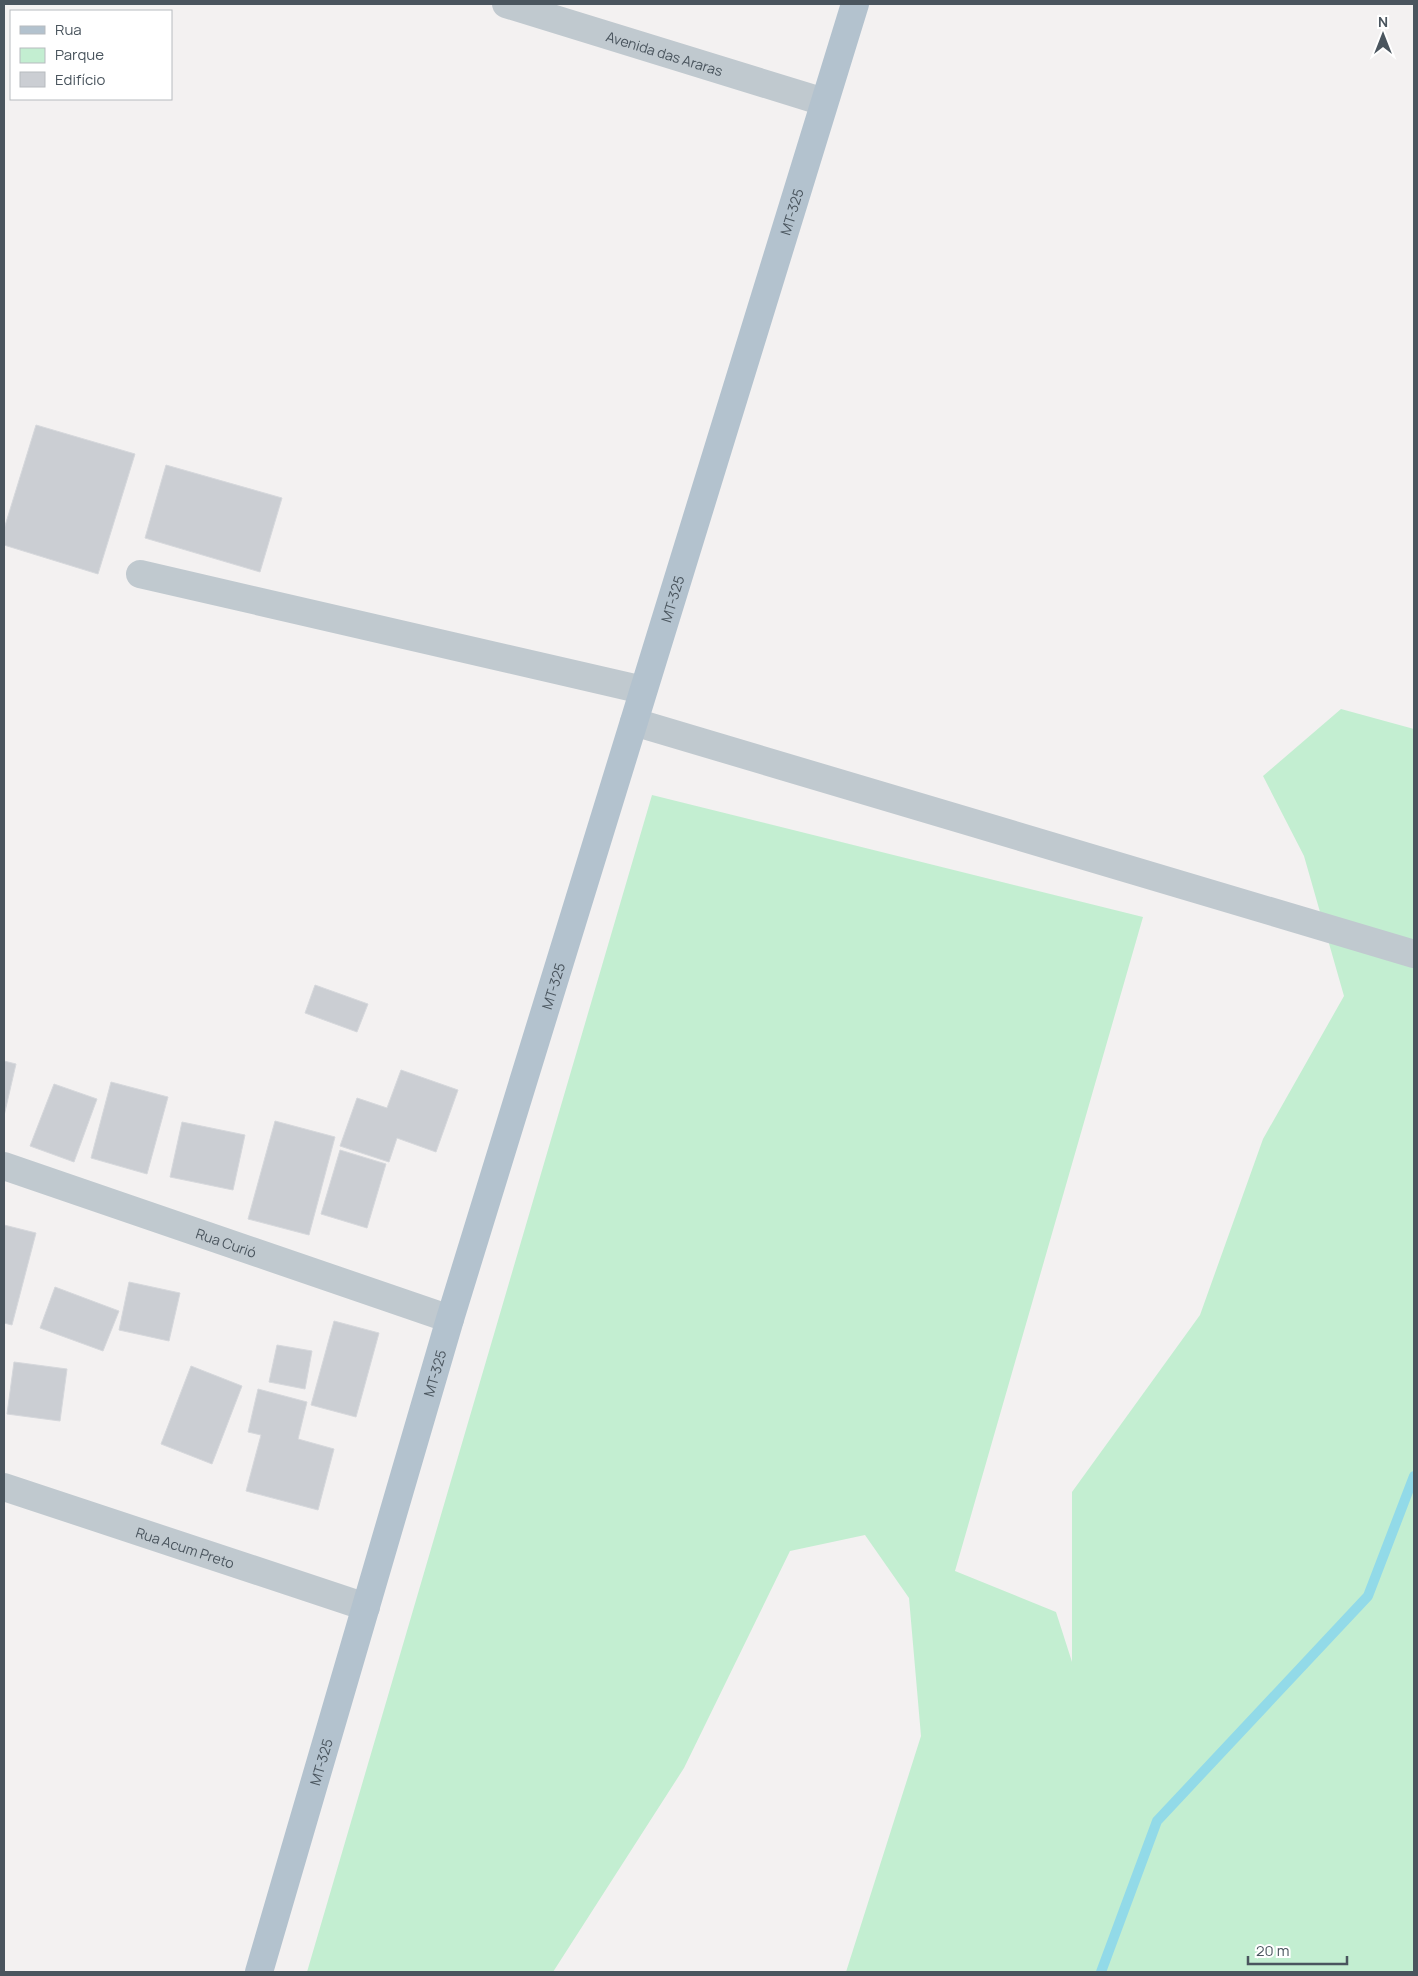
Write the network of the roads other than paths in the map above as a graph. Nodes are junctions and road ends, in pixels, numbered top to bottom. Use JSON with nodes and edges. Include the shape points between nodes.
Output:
{"nodes":[{"id":1,"x":506,"y":4,"type":"edge"},
{"id":2,"x":855,"y":4,"type":"edge"},
{"id":3,"x":824,"y":102,"type":"junction"},
{"id":4,"x":140,"y":574,"type":"dead end"},
{"id":5,"x":643,"y":690,"type":"junction"},
{"id":6,"x":634,"y":722,"type":"junction"},
{"id":7,"x":1414,"y":954,"type":"edge"},
{"id":8,"x":4,"y":1166,"type":"edge"},
{"id":9,"x":450,"y":1319,"type":"junction"},
{"id":10,"x":4,"y":1487,"type":"edge"},
{"id":11,"x":366,"y":1607,"type":"junction"},
{"id":12,"x":259,"y":1972,"type":"edge"}],
"edges":[{"from":1,"to":3,"type":"street","name":"Avenida das Araras"},
{"from":2,"to":3,"type":"main road","name":"MT-325"},
{"from":3,"to":5,"type":"main road","name":"MT-325"},
{"from":4,"to":5,"type":"street"},
{"from":5,"to":6,"type":"main road","name":"MT-325"},
{"from":6,"to":7,"type":"street"},
{"from":6,"to":9,"type":"main road","name":"MT-325"},
{"from":8,"to":9,"type":"street","name":"Rua Curió"},
{"from":9,"to":11,"type":"main road","name":"MT-325"},
{"from":10,"to":11,"type":"street","name":"Rua Acum Preto"},
{"from":11,"to":12,"type":"main road","name":"MT-325"}]}
